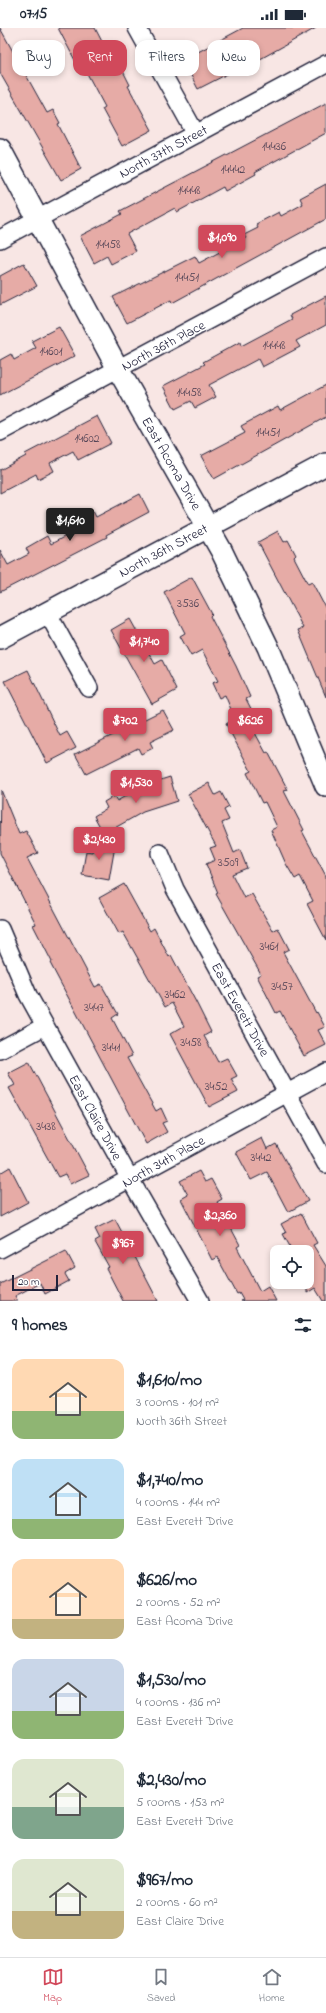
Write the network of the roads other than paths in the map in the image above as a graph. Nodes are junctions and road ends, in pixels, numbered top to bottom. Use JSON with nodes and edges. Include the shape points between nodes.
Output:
{"nodes":[{"id":1,"x":137,"y":28,"type":"edge"},
{"id":2,"x":326,"y":64,"type":"edge"},
{"id":3,"x":196,"y":134,"type":"junction"},
{"id":4,"x":0,"y":149,"type":"edge"},
{"id":5,"x":38,"y":218,"type":"junction"},
{"id":6,"x":0,"y":239,"type":"edge"},
{"id":7,"x":326,"y":257,"type":"edge"},
{"id":8,"x":118,"y":369,"type":"junction"},
{"id":9,"x":0,"y":432,"type":"edge"},
{"id":10,"x":326,"y":464,"type":"edge"},
{"id":11,"x":208,"y":526,"type":"junction"},
{"id":12,"x":47,"y":612,"type":"junction"},
{"id":13,"x":0,"y":638,"type":"edge"},
{"id":14,"x":89,"y":688,"type":"dead end"},
{"id":15,"x":326,"y":786,"type":"edge"},
{"id":16,"x":160,"y":853,"type":"dead end"},
{"id":17,"x":0,"y":929,"type":"edge"},
{"id":18,"x":45,"y":1026,"type":"junction"},
{"id":19,"x":0,"y":1050,"type":"edge"},
{"id":20,"x":326,"y":1072,"type":"edge"},
{"id":21,"x":287,"y":1093,"type":"junction"},
{"id":22,"x":326,"y":1164,"type":"edge"},
{"id":23,"x":130,"y":1179,"type":"junction"},
{"id":24,"x":0,"y":1249,"type":"edge"},
{"id":25,"x":200,"y":1301,"type":"edge"}],
"edges":[{"from":1,"to":3,"type":"street"},
{"from":2,"to":3,"type":"street","name":"North 37th Street"},
{"from":3,"to":5,"type":"street","name":"North 37th Street"},
{"from":4,"to":5,"type":"street","name":"East Acoma Drive"},
{"from":5,"to":6,"type":"street","name":"North 37th Street"},
{"from":5,"to":8,"type":"street","name":"East Acoma Drive"},
{"from":7,"to":8,"type":"street","name":"North 36th Place"},
{"from":8,"to":9,"type":"street","name":"North 36th Place"},
{"from":8,"to":11,"type":"street","name":"East Acoma Drive"},
{"from":10,"to":11,"type":"street","name":"North 36th Street"},
{"from":11,"to":12,"type":"street","name":"North 36th Street"},
{"from":11,"to":15,"type":"street","name":"East Acoma Drive","via":[[268,647]]},
{"from":12,"to":13,"type":"street","name":"North 36th Street"},
{"from":12,"to":14,"type":"street"},
{"from":16,"to":21,"type":"street","name":"East Everett Drive","via":[[175,888]]},
{"from":17,"to":18,"type":"street","name":"East Claire Drive","via":[[28,995]]},
{"from":18,"to":19,"type":"street"},
{"from":18,"to":23,"type":"street","name":"East Claire Drive"},
{"from":20,"to":21,"type":"street","name":"North 34th Place"},
{"from":21,"to":22,"type":"street","name":"East Everett Drive"},
{"from":21,"to":23,"type":"street","name":"North 34th Place"},
{"from":23,"to":24,"type":"street","name":"North 34th Place"},
{"from":23,"to":25,"type":"street","name":"East Claire Drive"}]}
